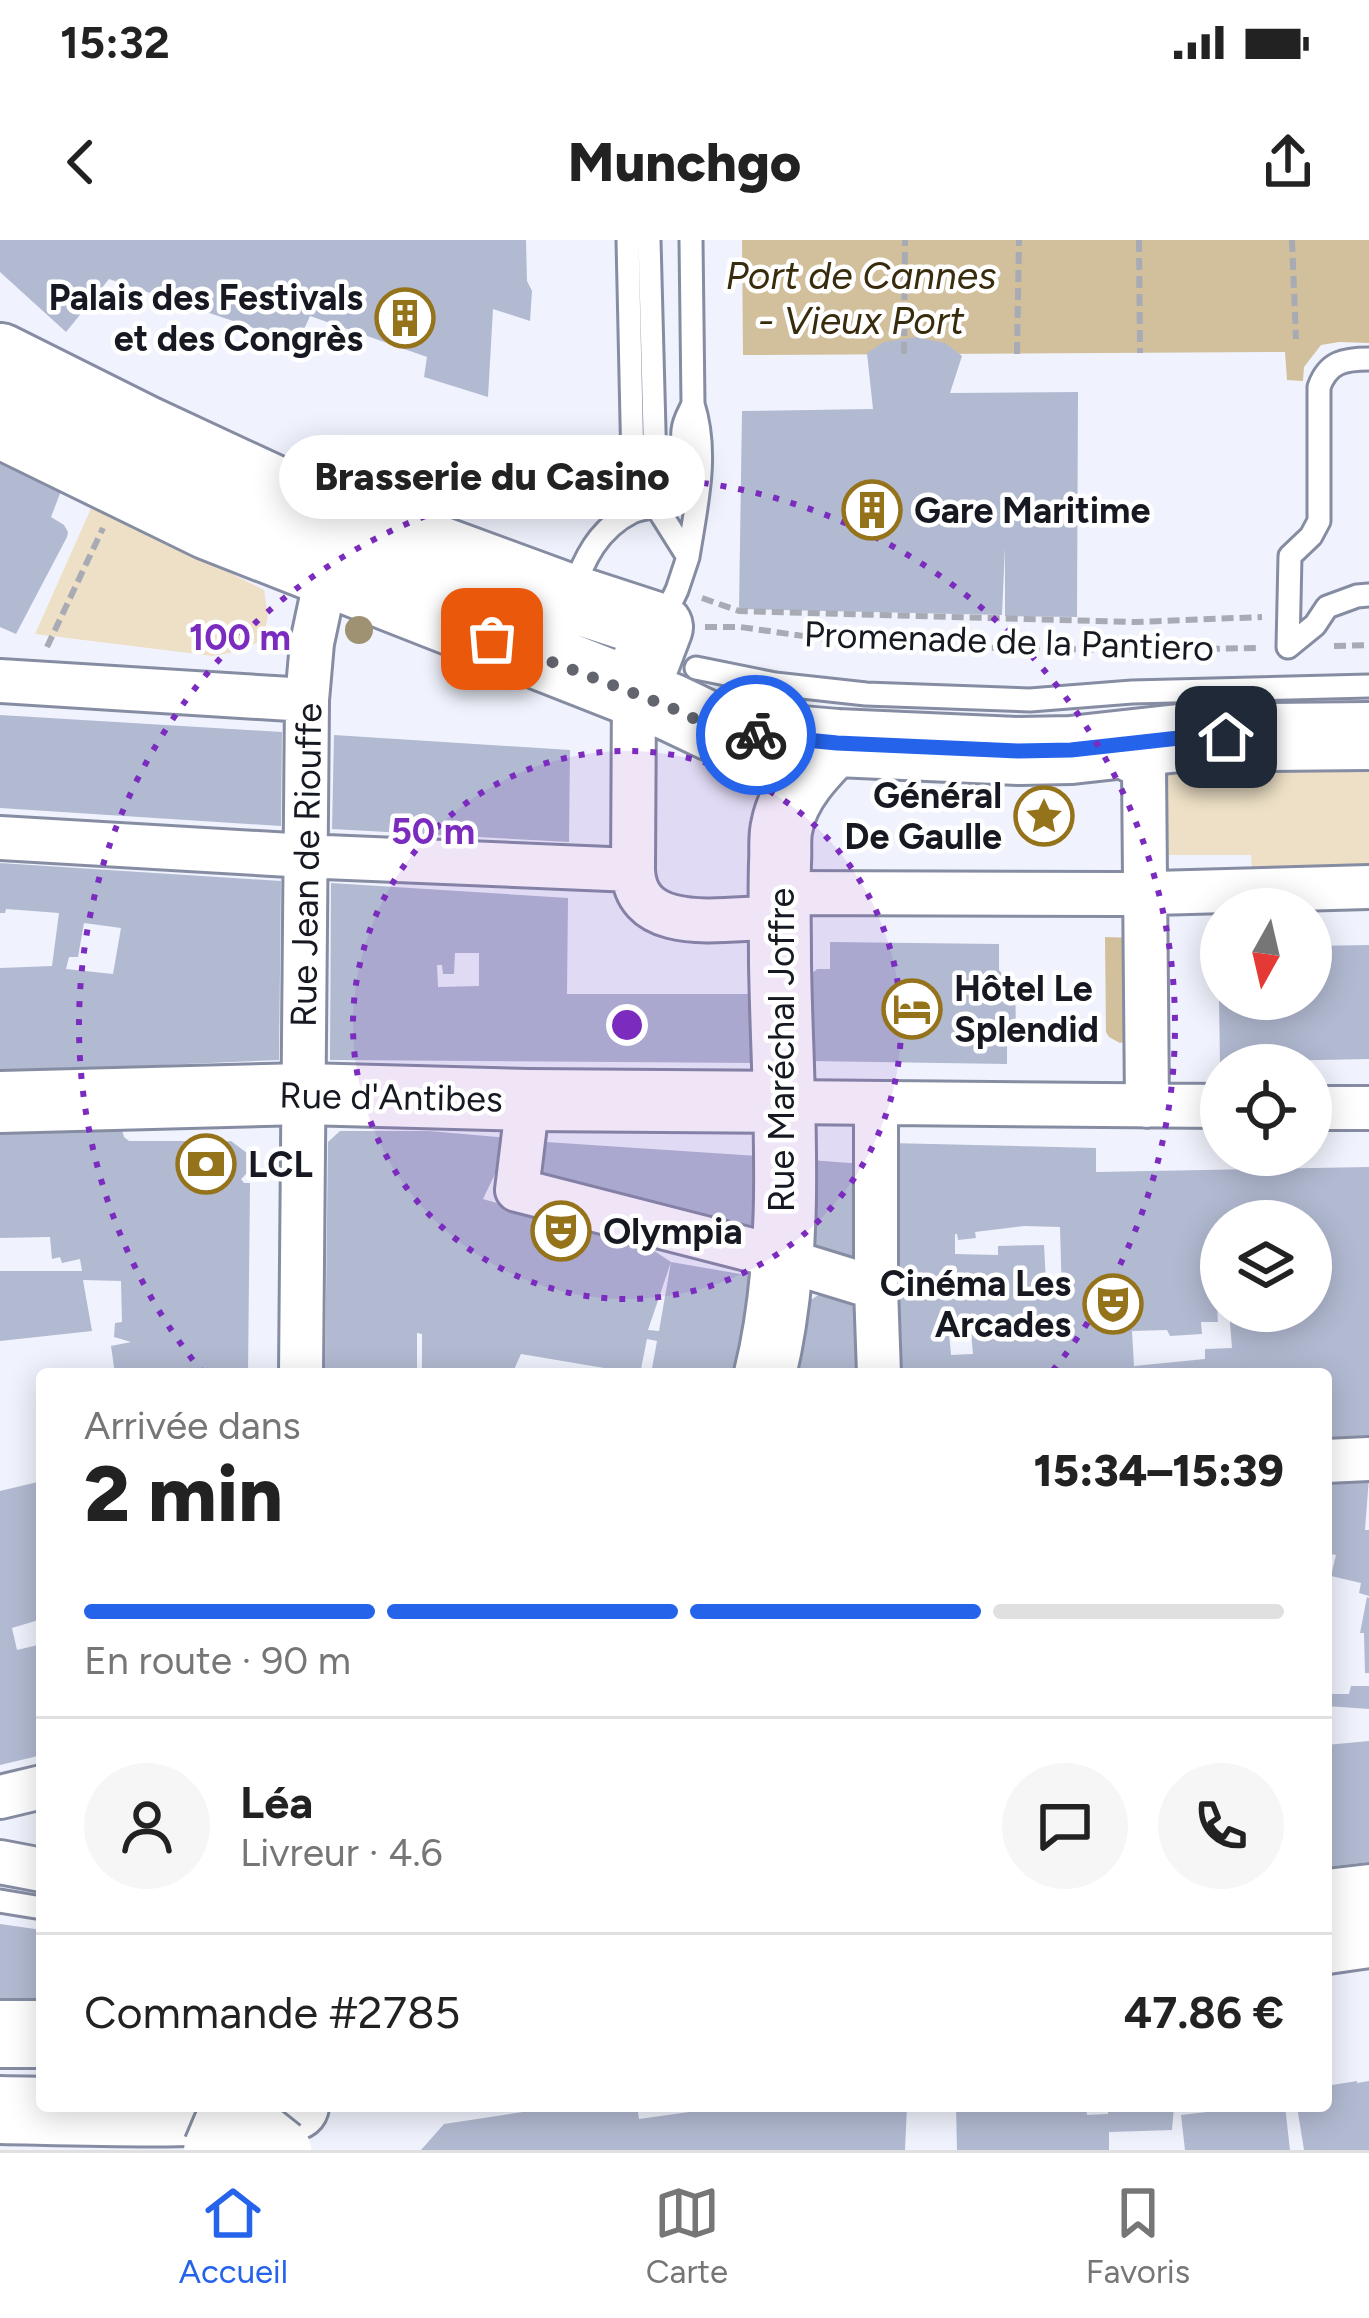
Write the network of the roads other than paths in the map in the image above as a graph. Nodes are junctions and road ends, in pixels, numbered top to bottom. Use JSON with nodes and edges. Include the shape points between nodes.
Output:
{"nodes":[{"id":1,"x":628,"y":240,"type":"edge"},
{"id":2,"x":649,"y":240,"type":"edge"},
{"id":3,"x":691,"y":240,"type":"edge"},
{"id":4,"x":0,"y":357,"type":"edge"},
{"id":5,"x":1369,"y":358,"type":"edge"},
{"id":6,"x":693,"y":404,"type":"junction"},
{"id":7,"x":0,"y":424,"type":"edge"},
{"id":8,"x":645,"y":508,"type":"junction"},
{"id":9,"x":333,"y":543,"type":"junction"},
{"id":10,"x":688,"y":557,"type":"junction"},
{"id":11,"x":1369,"y":596,"type":"edge"},
{"id":12,"x":570,"y":598,"type":"junction"},
{"id":13,"x":673,"y":671,"type":"junction"},
{"id":14,"x":15,"y":681,"type":"edge"},
{"id":15,"x":1369,"y":686,"type":"edge"},
{"id":16,"x":307,"y":700,"type":"junction"},
{"id":17,"x":1369,"y":736,"type":"edge"},
{"id":18,"x":837,"y":743,"type":"junction"},
{"id":19,"x":1131,"y":761,"type":"dead end"},
{"id":20,"x":0,"y":838,"type":"edge"},
{"id":21,"x":307,"y":855,"type":"junction"},
{"id":22,"x":633,"y":870,"type":"junction"},
{"id":23,"x":1369,"y":887,"type":"edge"},
{"id":24,"x":1145,"y":892,"type":"junction"},
{"id":25,"x":780,"y":905,"type":"junction"},
{"id":26,"x":304,"y":1094,"type":"junction"},
{"id":27,"x":528,"y":1100,"type":"junction"},
{"id":28,"x":0,"y":1102,"type":"edge"},
{"id":29,"x":783,"y":1102,"type":"junction"},
{"id":30,"x":876,"y":1103,"type":"junction"},
{"id":31,"x":1147,"y":1106,"type":"junction"},
{"id":32,"x":1200,"y":1106,"type":"edge"},
{"id":33,"x":1332,"y":1108,"type":"edge"},
{"id":34,"x":1369,"y":1108,"type":"edge"},
{"id":35,"x":782,"y":1259,"type":"junction"},
{"id":36,"x":876,"y":1288,"type":"junction"},
{"id":37,"x":301,"y":1368,"type":"edge"},
{"id":38,"x":767,"y":1368,"type":"edge"},
{"id":39,"x":879,"y":1368,"type":"edge"},
{"id":40,"x":1369,"y":1460,"type":"edge"},
{"id":41,"x":1332,"y":1461,"type":"edge"},
{"id":42,"x":36,"y":1788,"type":"edge"},
{"id":43,"x":0,"y":1797,"type":"edge"},
{"id":44,"x":0,"y":1862,"type":"edge"},
{"id":45,"x":36,"y":1869,"type":"edge"},
{"id":46,"x":0,"y":1883,"type":"edge"},
{"id":47,"x":1369,"y":1886,"type":"edge"},
{"id":48,"x":1332,"y":1889,"type":"edge"},
{"id":49,"x":36,"y":1890,"type":"edge"},
{"id":50,"x":0,"y":1901,"type":"edge"},
{"id":51,"x":36,"y":1907,"type":"edge"},
{"id":52,"x":1369,"y":1934,"type":"edge"},
{"id":53,"x":1332,"y":1939,"type":"edge"},
{"id":54,"x":1369,"y":1970,"type":"edge"},
{"id":55,"x":1332,"y":1973,"type":"edge"},
{"id":56,"x":0,"y":2034,"type":"edge"},
{"id":57,"x":36,"y":2034,"type":"edge"},
{"id":58,"x":0,"y":2110,"type":"edge"},
{"id":59,"x":36,"y":2111,"type":"edge"},
{"id":60,"x":69,"y":2112,"type":"edge"},
{"id":61,"x":250,"y":2129,"type":"edge"}],
"edges":[{"from":1,"to":8,"type":"lane"},
{"from":2,"to":8,"type":"lane"},
{"from":3,"to":6,"type":"lane"},
{"from":4,"to":9,"type":"main road","via":[[273,489]]},
{"from":5,"to":11,"type":"lane","via":[[1334,364],[1319,387],[1319,521],[1290,556],[1288,647],[1327,607]]},
{"from":6,"to":8,"type":"lane","via":[[675,494]]},
{"from":6,"to":10,"type":"lane","via":[[701,447]]},
{"from":7,"to":9,"type":"main road","via":[[209,526]]},
{"from":8,"to":10,"type":"lane"},
{"from":8,"to":12,"type":"lane","via":[[593,544]]},
{"from":9,"to":12,"type":"main road"},
{"from":9,"to":13,"type":"main road"},
{"from":9,"to":16,"type":"street","name":"Rue Jean de Riouffe"},
{"from":10,"to":13,"type":"lane","via":[[677,590]]},
{"from":12,"to":13,"type":"main road"},
{"from":13,"to":15,"type":"lane","via":[[866,694],[1030,700]]},
{"from":13,"to":18,"type":"main road","via":[[767,737]]},
{"from":13,"to":22,"type":"street"},
{"from":14,"to":16,"type":"street"},
{"from":16,"to":21,"type":"street","name":"Rue Jean de Riouffe"},
{"from":17,"to":18,"type":"main road","via":[[1179,738],[1018,751]]},
{"from":18,"to":25,"type":"street","name":"Rue Maréchal Joffre","via":[[802,782],[782,826]]},
{"from":19,"to":24,"type":"street","via":[[1144,766]]},
{"from":20,"to":21,"type":"street"},
{"from":21,"to":22,"type":"street"},
{"from":21,"to":26,"type":"street","name":"Rue Jean de Riouffe"},
{"from":22,"to":25,"type":"street","via":[[638,895],[660,915],[695,920]]},
{"from":23,"to":24,"type":"street"},
{"from":24,"to":25,"type":"street"},
{"from":24,"to":31,"type":"street"},
{"from":25,"to":29,"type":"street","name":"Rue Maréchal Joffre"},
{"from":26,"to":27,"type":"street","name":"Rue d'Antibes"},
{"from":26,"to":28,"type":"street","name":"Rue d'Antibes"},
{"from":26,"to":37,"type":"street","name":"Rue Jean de Riouffe"},
{"from":27,"to":29,"type":"street","name":"Rue d'Antibes"},
{"from":27,"to":35,"type":"street","via":[[517,1190]]},
{"from":29,"to":30,"type":"street"},
{"from":29,"to":35,"type":"street","name":"Rue Maréchal Joffre"},
{"from":30,"to":31,"type":"street"},
{"from":30,"to":36,"type":"street"},
{"from":31,"to":32,"type":"street"},
{"from":33,"to":34,"type":"street"},
{"from":35,"to":36,"type":"street"},
{"from":35,"to":38,"type":"street","name":"Rue Maréchal Joffre"},
{"from":36,"to":39,"type":"street"},
{"from":40,"to":41,"type":"street"},
{"from":42,"to":43,"type":"street"},
{"from":44,"to":45,"type":"street"},
{"from":46,"to":49,"type":"lane"},
{"from":47,"to":48,"type":"street"},
{"from":50,"to":51,"type":"lane"},
{"from":52,"to":53,"type":"main road"},
{"from":54,"to":55,"type":"main road"},
{"from":56,"to":57,"type":"main road"},
{"from":58,"to":59,"type":"main road"},
{"from":60,"to":61,"type":"main road"}]}
